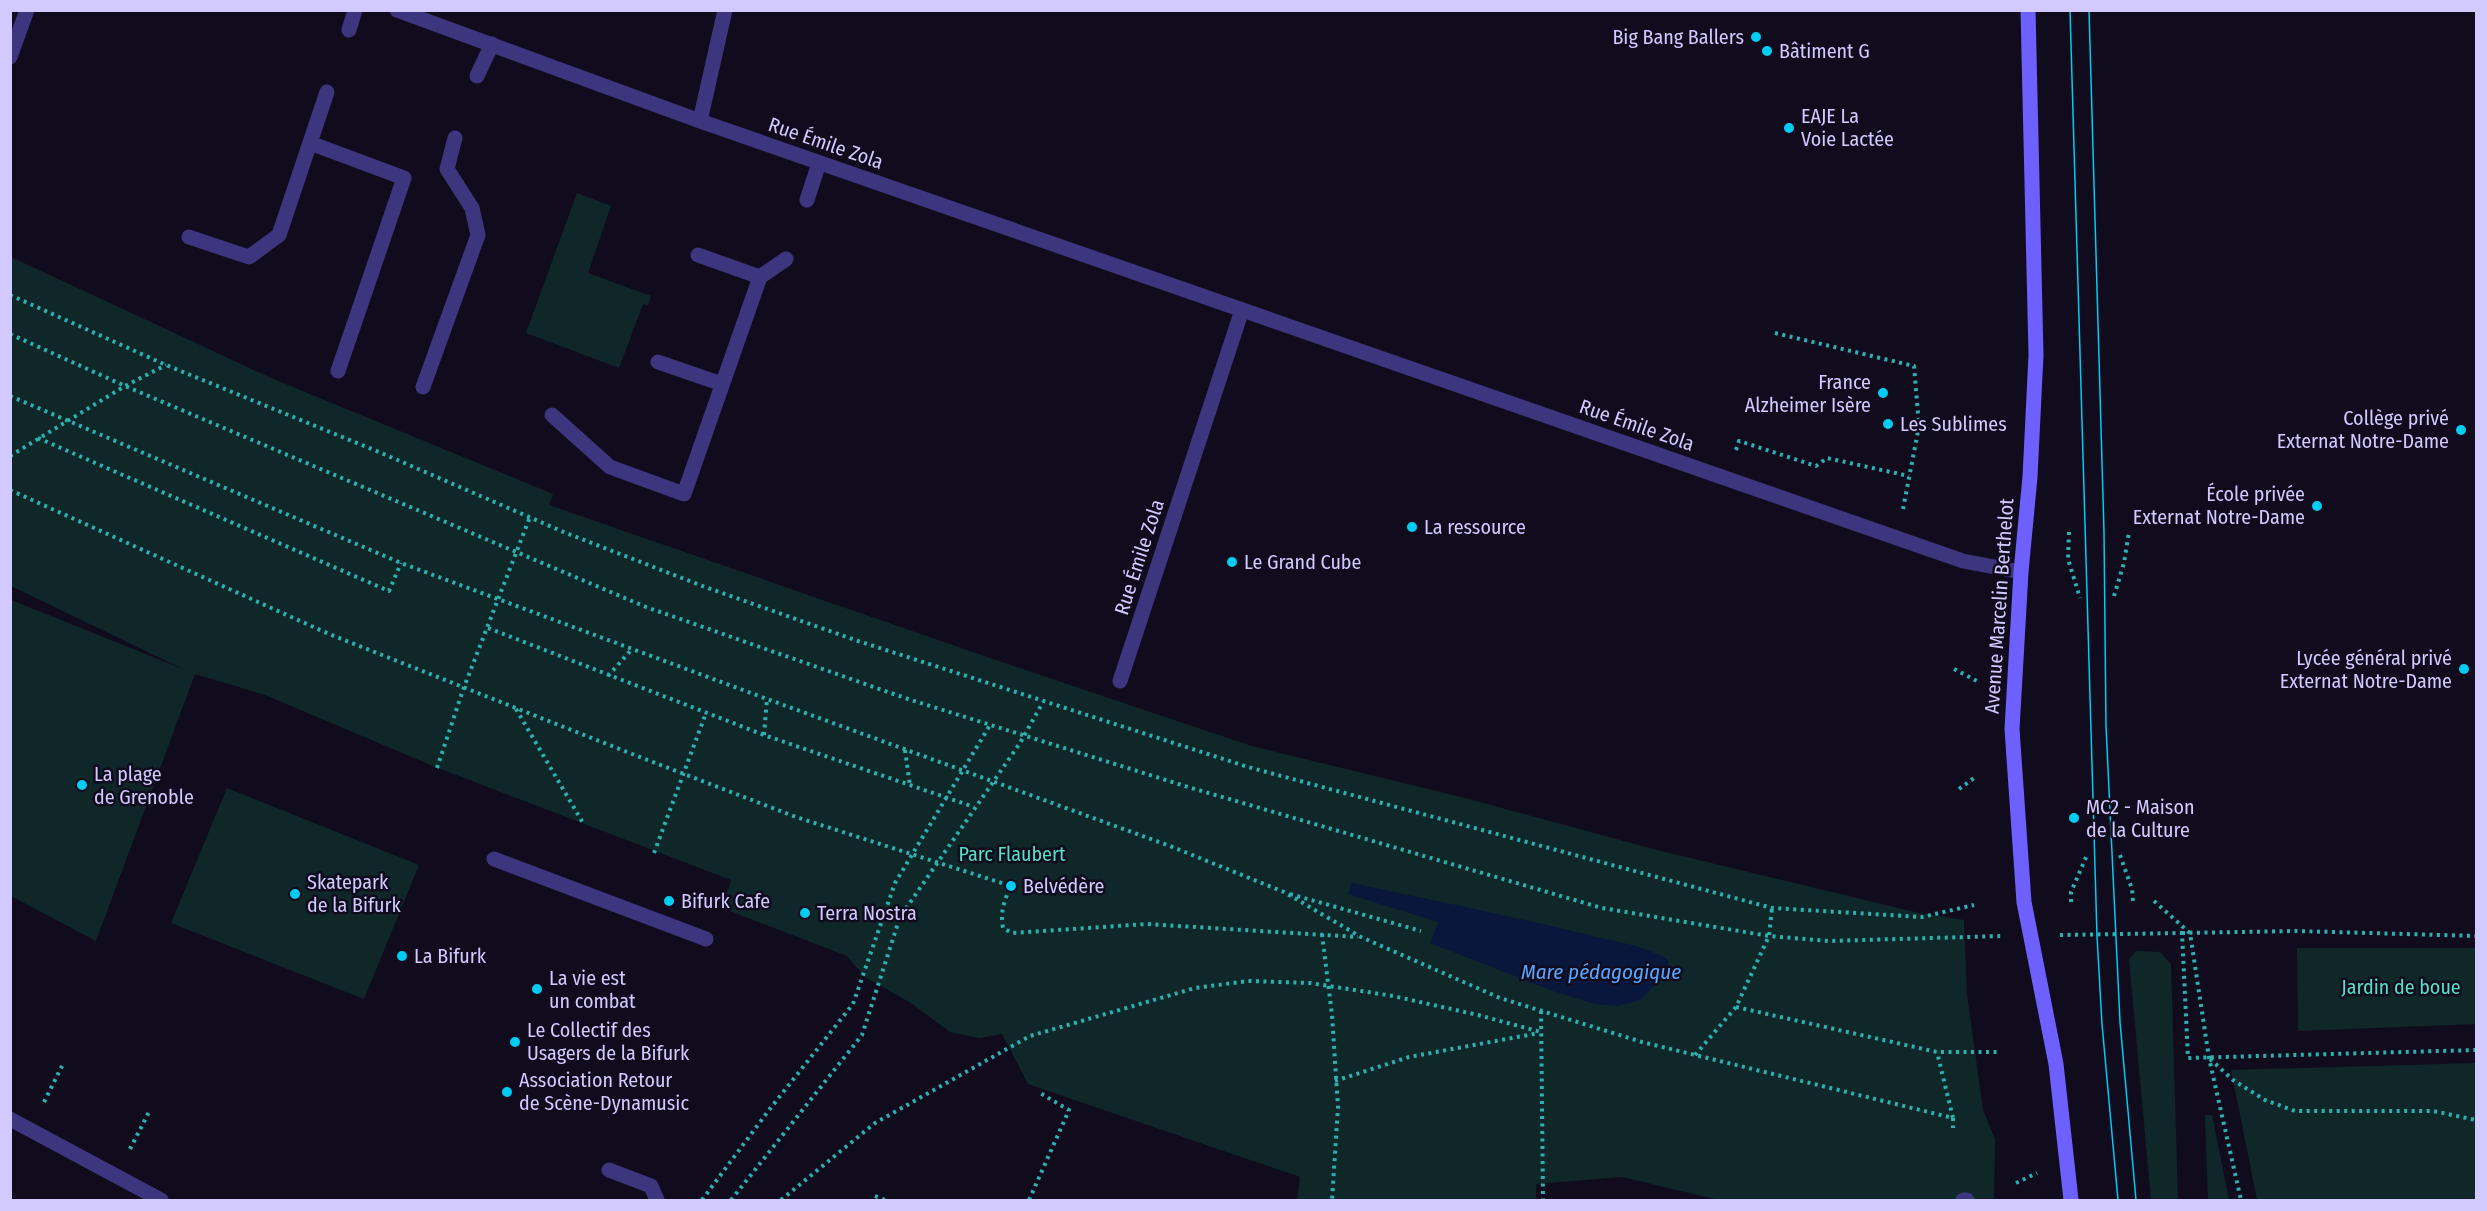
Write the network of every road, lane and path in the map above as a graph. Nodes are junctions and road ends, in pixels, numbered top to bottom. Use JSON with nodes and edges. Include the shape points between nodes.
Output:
{"nodes":[{"id":1,"x":27,"y":10,"type":"edge"},
{"id":2,"x":355,"y":10,"type":"edge"},
{"id":3,"x":397,"y":10,"type":"edge"},
{"id":4,"x":725,"y":10,"type":"edge"},
{"id":5,"x":2028,"y":10,"type":"edge"},
{"id":6,"x":434,"y":16,"type":"edge"},
{"id":7,"x":349,"y":30,"type":"dead end"},
{"id":8,"x":492,"y":44,"type":"junction"},
{"id":9,"x":10,"y":57,"type":"edge"},
{"id":10,"x":477,"y":76,"type":"dead end"},
{"id":11,"x":327,"y":92,"type":"dead end"},
{"id":12,"x":700,"y":121,"type":"junction"},
{"id":13,"x":455,"y":138,"type":"dead end"},
{"id":14,"x":310,"y":143,"type":"junction"},
{"id":15,"x":819,"y":163,"type":"junction"},
{"id":16,"x":807,"y":200,"type":"dead end"},
{"id":17,"x":189,"y":237,"type":"dead end"},
{"id":18,"x":698,"y":255,"type":"dead end"},
{"id":19,"x":786,"y":259,"type":"dead end"},
{"id":20,"x":760,"y":278,"type":"junction"},
{"id":21,"x":10,"y":295,"type":"edge"},
{"id":22,"x":1242,"y":310,"type":"junction"},
{"id":23,"x":1775,"y":333,"type":"dead end"},
{"id":24,"x":10,"y":334,"type":"edge"},
{"id":25,"x":658,"y":362,"type":"dead end"},
{"id":26,"x":166,"y":365,"type":"junction"},
{"id":27,"x":338,"y":371,"type":"dead end"},
{"id":28,"x":722,"y":384,"type":"junction"},
{"id":29,"x":125,"y":386,"type":"junction"},
{"id":30,"x":423,"y":387,"type":"dead end"},
{"id":31,"x":10,"y":396,"type":"edge"},
{"id":32,"x":552,"y":415,"type":"dead end"},
{"id":33,"x":67,"y":422,"type":"junction"},
{"id":34,"x":1919,"y":426,"type":"junction"},
{"id":35,"x":1990,"y":429,"type":"dead end"},
{"id":36,"x":38,"y":438,"type":"junction"},
{"id":37,"x":10,"y":456,"type":"edge"},
{"id":38,"x":1806,"y":462,"type":"dead end"},
{"id":39,"x":1909,"y":476,"type":"junction"},
{"id":40,"x":10,"y":490,"type":"edge"},
{"id":41,"x":530,"y":517,"type":"junction"},
{"id":42,"x":2069,"y":532,"type":"dead end"},
{"id":43,"x":2129,"y":532,"type":"dead end"},
{"id":44,"x":1897,"y":538,"type":"junction"},
{"id":45,"x":516,"y":553,"type":"junction"},
{"id":46,"x":401,"y":562,"type":"junction"},
{"id":47,"x":2021,"y":572,"type":"junction"},
{"id":48,"x":2114,"y":596,"type":"dead end"},
{"id":49,"x":2080,"y":598,"type":"dead end"},
{"id":50,"x":499,"y":600,"type":"junction"},
{"id":51,"x":488,"y":628,"type":"junction"},
{"id":52,"x":632,"y":649,"type":"junction"},
{"id":53,"x":1954,"y":669,"type":"dead end"},
{"id":54,"x":608,"y":676,"type":"junction"},
{"id":55,"x":1120,"y":681,"type":"dead end"},
{"id":56,"x":1977,"y":681,"type":"dead end"},
{"id":57,"x":464,"y":687,"type":"junction"},
{"id":58,"x":767,"y":699,"type":"junction"},
{"id":59,"x":1043,"y":702,"type":"junction"},
{"id":60,"x":515,"y":708,"type":"junction"},
{"id":61,"x":706,"y":713,"type":"junction"},
{"id":62,"x":990,"y":725,"type":"junction"},
{"id":63,"x":764,"y":735,"type":"junction"},
{"id":64,"x":1024,"y":736,"type":"junction"},
{"id":65,"x":905,"y":750,"type":"junction"},
{"id":66,"x":437,"y":768,"type":"dead end"},
{"id":67,"x":961,"y":770,"type":"junction"},
{"id":68,"x":684,"y":774,"type":"junction"},
{"id":69,"x":1977,"y":776,"type":"dead end"},
{"id":70,"x":993,"y":782,"type":"junction"},
{"id":71,"x":910,"y":786,"type":"junction"},
{"id":72,"x":1959,"y":789,"type":"dead end"},
{"id":73,"x":944,"y":797,"type":"junction"},
{"id":74,"x":974,"y":807,"type":"junction"},
{"id":75,"x":583,"y":823,"type":"dead end"},
{"id":76,"x":654,"y":853,"type":"dead end"},
{"id":77,"x":912,"y":854,"type":"junction"},
{"id":78,"x":2087,"y":855,"type":"dead end"},
{"id":79,"x":2120,"y":855,"type":"dead end"},
{"id":80,"x":494,"y":859,"type":"dead end"},
{"id":81,"x":936,"y":862,"type":"junction"},
{"id":82,"x":1284,"y":892,"type":"junction"},
{"id":83,"x":2133,"y":901,"type":"dead end"},
{"id":84,"x":2154,"y":901,"type":"dead end"},
{"id":85,"x":2071,"y":902,"type":"dead end"},
{"id":86,"x":1974,"y":905,"type":"dead end"},
{"id":87,"x":1772,"y":908,"type":"junction"},
{"id":88,"x":1420,"y":931,"type":"dead end"},
{"id":89,"x":2182,"y":933,"type":"junction"},
{"id":90,"x":2190,"y":933,"type":"junction"},
{"id":91,"x":1322,"y":934,"type":"junction"},
{"id":92,"x":2029,"y":935,"type":"junction"},
{"id":93,"x":1769,"y":936,"type":"junction"},
{"id":94,"x":2476,"y":936,"type":"edge"},
{"id":95,"x":1361,"y":937,"type":"junction"},
{"id":96,"x":706,"y":939,"type":"dead end"},
{"id":97,"x":1328,"y":986,"type":"junction"},
{"id":98,"x":1736,"y":1006,"type":"junction"},
{"id":99,"x":1541,"y":1011,"type":"junction"},
{"id":100,"x":1541,"y":1032,"type":"junction"},
{"id":101,"x":2476,"y":1050,"type":"edge"},
{"id":102,"x":1937,"y":1052,"type":"junction"},
{"id":103,"x":1999,"y":1052,"type":"dead end"},
{"id":104,"x":1695,"y":1055,"type":"junction"},
{"id":105,"x":2209,"y":1058,"type":"junction"},
{"id":106,"x":63,"y":1064,"type":"dead end"},
{"id":107,"x":1335,"y":1081,"type":"junction"},
{"id":108,"x":1040,"y":1093,"type":"dead end"},
{"id":109,"x":150,"y":1110,"type":"dead end"},
{"id":110,"x":1953,"y":1118,"type":"junction"},
{"id":111,"x":10,"y":1119,"type":"edge"},
{"id":112,"x":2476,"y":1120,"type":"edge"},
{"id":113,"x":1953,"y":1128,"type":"dead end"},
{"id":114,"x":30,"y":1130,"type":"junction"},
{"id":115,"x":609,"y":1170,"type":"dead end"},
{"id":116,"x":116,"y":1176,"type":"junction"},
{"id":117,"x":875,"y":1196,"type":"dead end"},
{"id":118,"x":161,"y":1200,"type":"edge"},
{"id":119,"x":657,"y":1200,"type":"edge"},
{"id":120,"x":702,"y":1200,"type":"edge"},
{"id":121,"x":731,"y":1200,"type":"edge"},
{"id":122,"x":781,"y":1200,"type":"edge"},
{"id":123,"x":885,"y":1200,"type":"edge"},
{"id":124,"x":1029,"y":1200,"type":"edge"},
{"id":125,"x":1332,"y":1200,"type":"edge"},
{"id":126,"x":1543,"y":1200,"type":"edge"},
{"id":127,"x":2071,"y":1200,"type":"edge"},
{"id":128,"x":2241,"y":1200,"type":"edge"}],
"edges":[{"from":1,"to":9,"type":"street"},
{"from":2,"to":7,"type":"street"},
{"from":3,"to":6,"type":"street","name":"Rue Émile Zola"},
{"from":4,"to":12,"type":"street"},
{"from":5,"to":47,"type":"main road","name":"Avenue Marcelin Berthelot","via":[[2036,355]]},
{"from":6,"to":8,"type":"street","name":"Rue Émile Zola"},
{"from":8,"to":10,"type":"street"},
{"from":8,"to":12,"type":"street","name":"Rue Émile Zola"},
{"from":11,"to":14,"type":"street"},
{"from":12,"to":15,"type":"street","name":"Rue Émile Zola"},
{"from":13,"to":30,"type":"street","via":[[447,169],[472,208],[478,235]]},
{"from":14,"to":17,"type":"street","via":[[279,235],[249,257]]},
{"from":14,"to":27,"type":"street","via":[[404,178]]},
{"from":15,"to":16,"type":"street"},
{"from":15,"to":22,"type":"street","name":"Rue Émile Zola"},
{"from":18,"to":20,"type":"street"},
{"from":19,"to":20,"type":"street"},
{"from":20,"to":28,"type":"street"},
{"from":21,"to":26,"type":"path"},
{"from":22,"to":44,"type":"street","name":"Rue Émile Zola"},
{"from":22,"to":55,"type":"street","name":"Rue Émile Zola"},
{"from":23,"to":34,"type":"path","via":[[1914,366]]},
{"from":24,"to":29,"type":"path"},
{"from":25,"to":28,"type":"street"},
{"from":26,"to":29,"type":"path"},
{"from":26,"to":41,"type":"path"},
{"from":28,"to":32,"type":"street","via":[[684,494],[610,467]]},
{"from":29,"to":33,"type":"path"},
{"from":29,"to":45,"type":"path"},
{"from":31,"to":33,"type":"path"},
{"from":33,"to":36,"type":"path"},
{"from":33,"to":46,"type":"path"},
{"from":34,"to":35,"type":"path"},
{"from":34,"to":39,"type":"path"},
{"from":36,"to":37,"type":"path"},
{"from":36,"to":46,"type":"path","via":[[389,591]]},
{"from":38,"to":39,"type":"path","via":[[1816,466],[1827,458]]},
{"from":39,"to":44,"type":"path"},
{"from":40,"to":57,"type":"path","via":[[330,634]]},
{"from":41,"to":45,"type":"path"},
{"from":41,"to":59,"type":"path","via":[[705,587]]},
{"from":42,"to":49,"type":"path","via":[[2068,559]]},
{"from":43,"to":48,"type":"path"},
{"from":44,"to":47,"type":"street","name":"Rue Émile Zola","via":[[1963,561]]},
{"from":45,"to":50,"type":"path"},
{"from":45,"to":62,"type":"path","via":[[646,607]]},
{"from":46,"to":50,"type":"path"},
{"from":47,"to":92,"type":"main road","name":"Avenue Marcelin Berthelot","via":[[2012,729]]},
{"from":50,"to":51,"type":"path"},
{"from":50,"to":52,"type":"path"},
{"from":51,"to":54,"type":"path"},
{"from":51,"to":57,"type":"path"},
{"from":52,"to":54,"type":"path"},
{"from":52,"to":58,"type":"path"},
{"from":53,"to":56,"type":"path"},
{"from":54,"to":61,"type":"path"},
{"from":57,"to":60,"type":"path"},
{"from":57,"to":66,"type":"path"},
{"from":58,"to":63,"type":"path"},
{"from":58,"to":65,"type":"path"},
{"from":59,"to":64,"type":"path"},
{"from":59,"to":87,"type":"path","via":[[1248,767]]},
{"from":60,"to":68,"type":"path"},
{"from":60,"to":75,"type":"path"},
{"from":61,"to":63,"type":"path"},
{"from":61,"to":68,"type":"path"},
{"from":62,"to":64,"type":"path"},
{"from":62,"to":67,"type":"path"},
{"from":63,"to":71,"type":"path"},
{"from":64,"to":70,"type":"path"},
{"from":64,"to":93,"type":"path","via":[[1602,908]]},
{"from":65,"to":67,"type":"path"},
{"from":65,"to":71,"type":"path"},
{"from":67,"to":70,"type":"path"},
{"from":67,"to":73,"type":"path"},
{"from":68,"to":76,"type":"path"},
{"from":68,"to":77,"type":"path","via":[[795,817]]},
{"from":69,"to":72,"type":"path"},
{"from":70,"to":74,"type":"path"},
{"from":70,"to":82,"type":"path"},
{"from":71,"to":73,"type":"path"},
{"from":73,"to":74,"type":"path"},
{"from":73,"to":77,"type":"path"},
{"from":74,"to":81,"type":"path"},
{"from":77,"to":81,"type":"path"},
{"from":77,"to":120,"type":"path","via":[[895,883],[853,1004]]},
{"from":78,"to":85,"type":"path","via":[[2071,892]]},
{"from":79,"to":83,"type":"path"},
{"from":80,"to":96,"type":"street"},
{"from":81,"to":91,"type":"path","via":[[1011,886],[1001,919],[1003,928],[1012,933],[1146,924]]},
{"from":81,"to":121,"type":"path","via":[[900,917],[862,1035]]},
{"from":82,"to":88,"type":"path"},
{"from":82,"to":95,"type":"path"},
{"from":84,"to":90,"type":"path"},
{"from":86,"to":87,"type":"path","via":[[1922,917]]},
{"from":87,"to":93,"type":"path"},
{"from":89,"to":90,"type":"path"},
{"from":89,"to":92,"type":"path"},
{"from":89,"to":105,"type":"path","via":[[2188,1058]]},
{"from":90,"to":94,"type":"path","via":[[2296,931]]},
{"from":90,"to":105,"type":"path"},
{"from":91,"to":95,"type":"path"},
{"from":91,"to":97,"type":"path"},
{"from":92,"to":93,"type":"path","via":[[1828,941]]},
{"from":92,"to":127,"type":"main road","name":"Avenue Marcelin Berthelot","via":[[2056,1064]]},
{"from":93,"to":98,"type":"path"},
{"from":95,"to":99,"type":"path","via":[[1443,975]]},
{"from":97,"to":100,"type":"path","via":[[1393,996]]},
{"from":97,"to":107,"type":"path"},
{"from":97,"to":122,"type":"path","via":[[1248,981],[1195,988],[1029,1036],[875,1123]]},
{"from":98,"to":102,"type":"path"},
{"from":98,"to":104,"type":"path"},
{"from":99,"to":100,"type":"path"},
{"from":99,"to":104,"type":"path"},
{"from":100,"to":107,"type":"path","via":[[1409,1057]]},
{"from":100,"to":126,"type":"path"},
{"from":101,"to":105,"type":"path"},
{"from":102,"to":103,"type":"path"},
{"from":102,"to":110,"type":"path"},
{"from":104,"to":110,"type":"path"},
{"from":105,"to":112,"type":"path","via":[[2233,1080],[2265,1100],[2295,1111],[2433,1111]]},
{"from":105,"to":128,"type":"path"},
{"from":106,"to":114,"type":"path"},
{"from":107,"to":125,"type":"path","via":[[1338,1107]]},
{"from":108,"to":124,"type":"path","via":[[1068,1110]]},
{"from":109,"to":116,"type":"path"},
{"from":110,"to":113,"type":"path"},
{"from":111,"to":114,"type":"street"},
{"from":114,"to":116,"type":"street"},
{"from":115,"to":119,"type":"street","via":[[651,1186]]},
{"from":116,"to":118,"type":"street"},
{"from":117,"to":123,"type":"path"}]}
